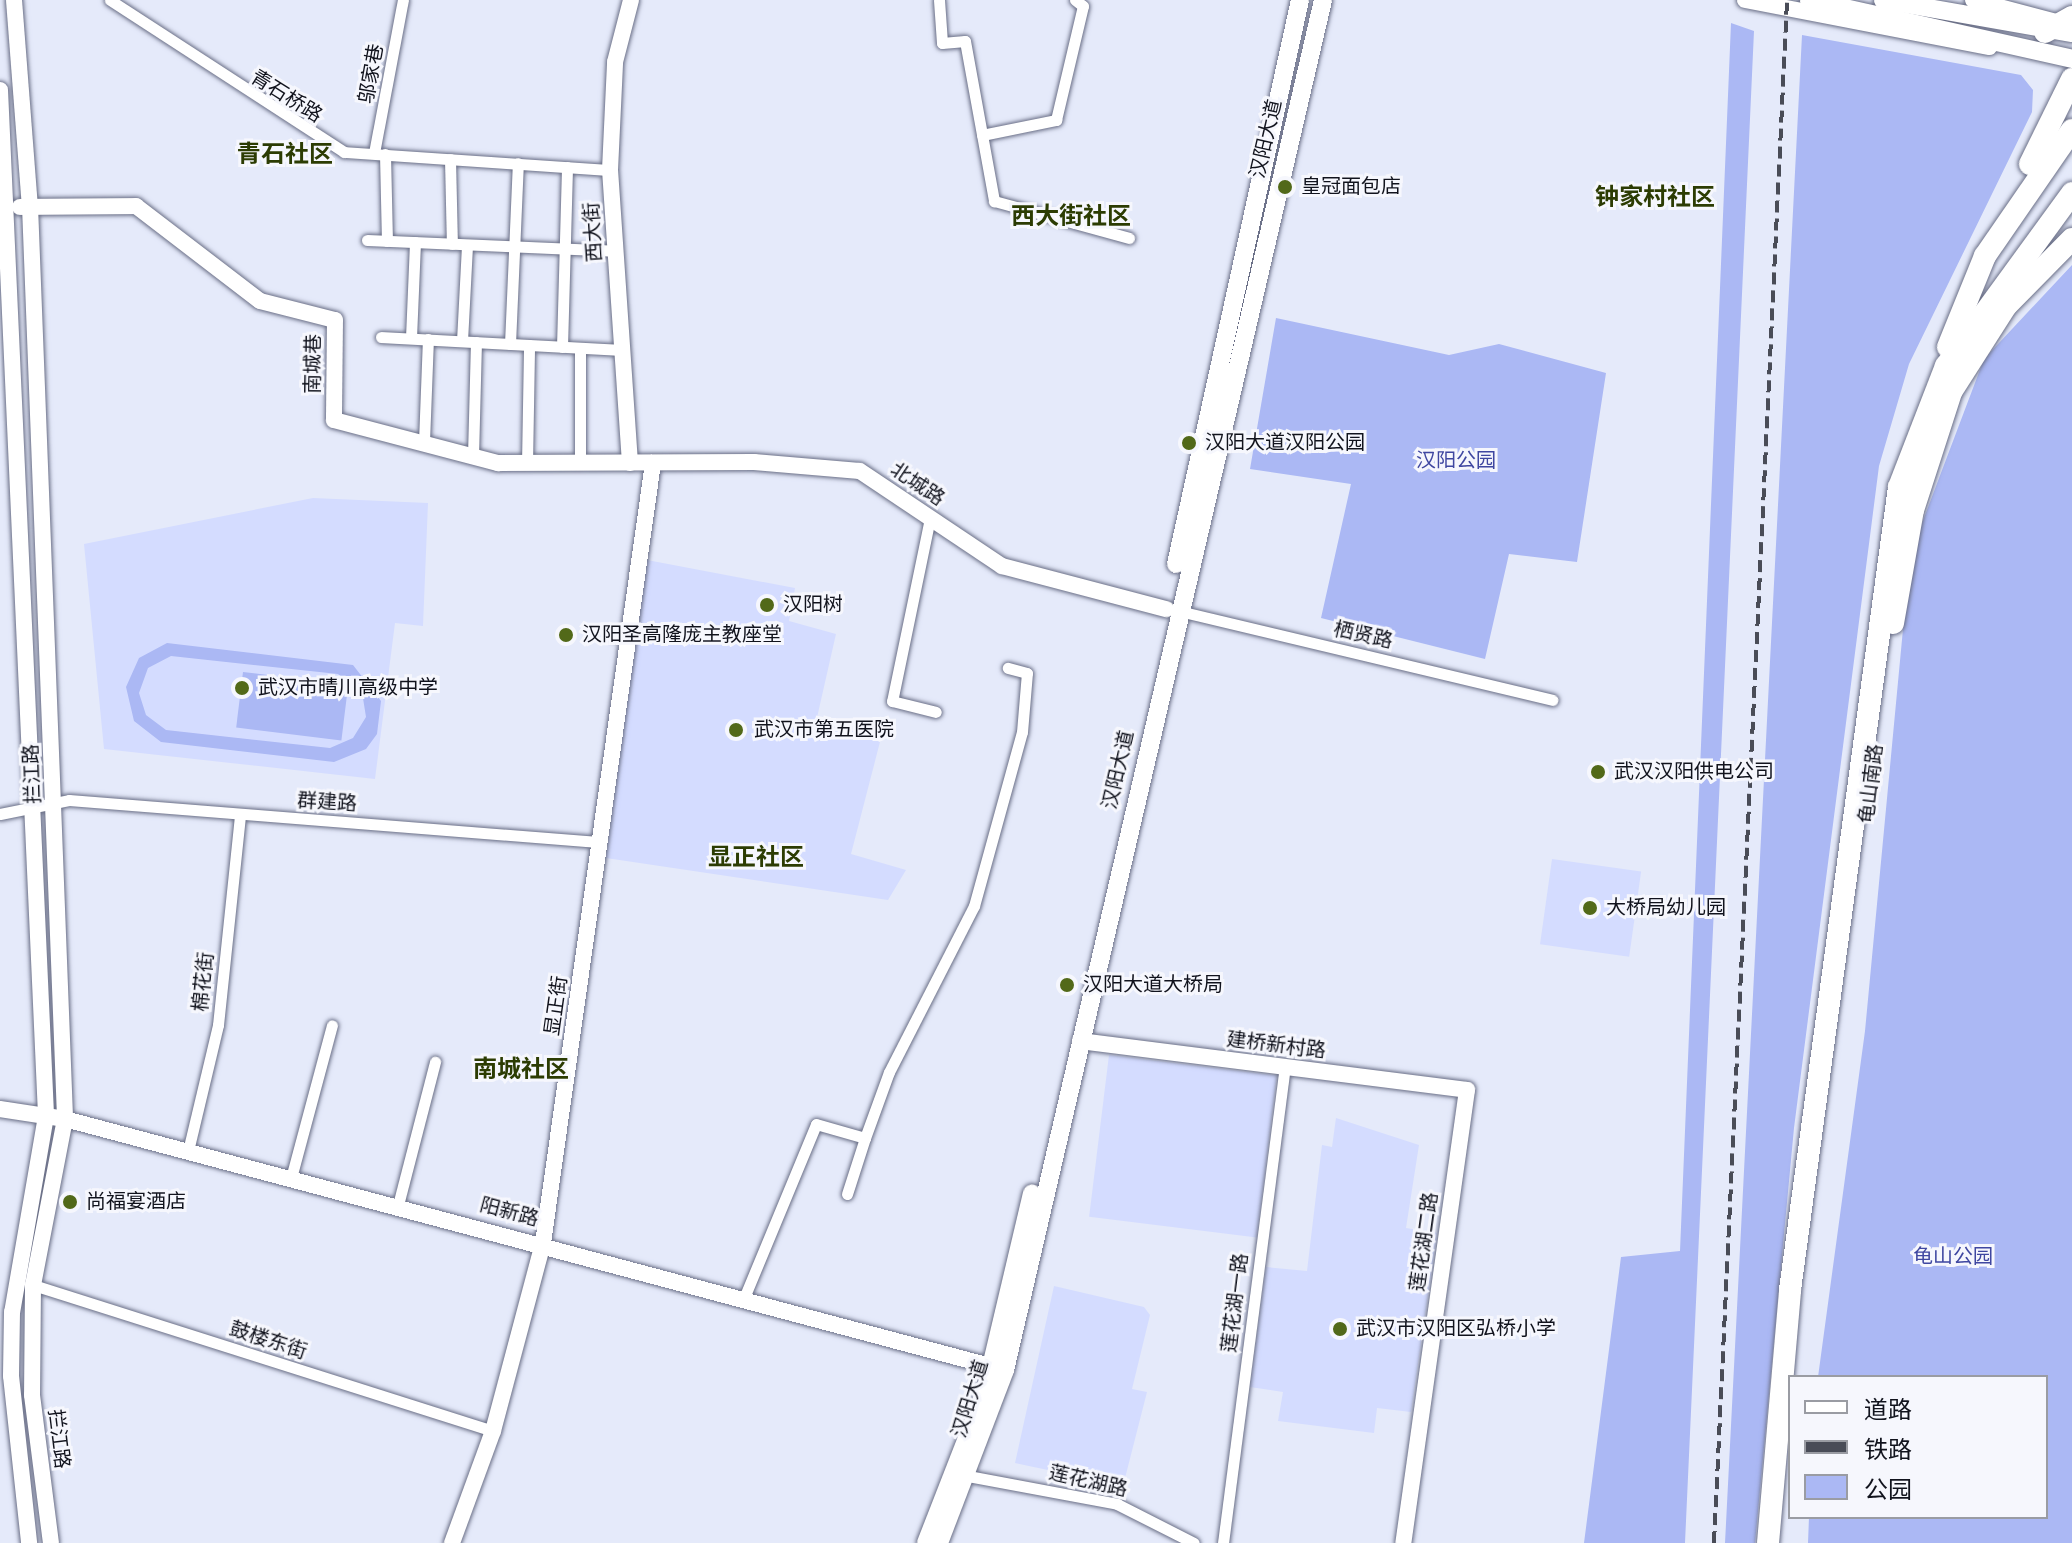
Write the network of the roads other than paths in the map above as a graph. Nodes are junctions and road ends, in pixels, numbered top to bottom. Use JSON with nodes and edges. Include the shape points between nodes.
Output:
{"nodes":[{"id":1,"x":14,"y":0,"type":"edge"},
{"id":2,"x":110,"y":0,"type":"edge"},
{"id":3,"x":403,"y":0,"type":"edge"},
{"id":4,"x":631,"y":0,"type":"edge"},
{"id":5,"x":939,"y":0,"type":"edge"},
{"id":6,"x":1075,"y":0,"type":"edge"},
{"id":7,"x":1300,"y":0,"type":"edge"},
{"id":8,"x":1323,"y":0,"type":"edge"},
{"id":9,"x":1745,"y":0,"type":"edge"},
{"id":10,"x":1809,"y":0,"type":"edge"},
{"id":11,"x":1883,"y":0,"type":"edge"},
{"id":12,"x":1973,"y":0,"type":"edge"},
{"id":13,"x":2058,"y":31,"type":"edge"},
{"id":14,"x":2072,"y":59,"type":"edge"},
{"id":15,"x":2072,"y":79,"type":"edge"},
{"id":16,"x":0,"y":90,"type":"edge"},
{"id":17,"x":2072,"y":130,"type":"edge"},
{"id":18,"x":982,"y":135,"type":"junction"},
{"id":19,"x":380,"y":154,"type":"junction"},
{"id":20,"x":450,"y":159,"type":"junction"},
{"id":21,"x":518,"y":163,"type":"junction"},
{"id":22,"x":567,"y":167,"type":"junction"},
{"id":23,"x":610,"y":170,"type":"junction"},
{"id":24,"x":2072,"y":193,"type":"edge"},
{"id":25,"x":30,"y":206,"type":"junction"},
{"id":26,"x":9,"y":207,"type":"junction"},
{"id":27,"x":1129,"y":238,"type":"dead end"},
{"id":28,"x":2072,"y":239,"type":"edge"},
{"id":29,"x":367,"y":240,"type":"dead end"},
{"id":30,"x":387,"y":241,"type":"junction"},
{"id":31,"x":415,"y":242,"type":"junction"},
{"id":32,"x":452,"y":244,"type":"junction"},
{"id":33,"x":467,"y":245,"type":"junction"},
{"id":34,"x":515,"y":247,"type":"junction"},
{"id":35,"x":565,"y":249,"type":"junction"},
{"id":36,"x":615,"y":251,"type":"junction"},
{"id":37,"x":1985,"y":256,"type":"junction"},
{"id":38,"x":381,"y":337,"type":"dead end"},
{"id":39,"x":411,"y":338,"type":"junction"},
{"id":40,"x":428,"y":339,"type":"junction"},
{"id":41,"x":462,"y":341,"type":"junction"},
{"id":42,"x":476,"y":342,"type":"junction"},
{"id":43,"x":510,"y":344,"type":"junction"},
{"id":44,"x":529,"y":345,"type":"junction"},
{"id":45,"x":562,"y":347,"type":"junction"},
{"id":46,"x":580,"y":348,"type":"junction"},
{"id":47,"x":622,"y":350,"type":"junction"},
{"id":48,"x":1937,"y":382,"type":"junction"},
{"id":49,"x":424,"y":442,"type":"junction"},
{"id":50,"x":473,"y":456,"type":"junction"},
{"id":51,"x":580,"y":463,"type":"junction"},
{"id":52,"x":630,"y":463,"type":"junction"},
{"id":53,"x":653,"y":463,"type":"junction"},
{"id":54,"x":527,"y":464,"type":"junction"},
{"id":55,"x":930,"y":518,"type":"junction"},
{"id":56,"x":1172,"y":610,"type":"junction"},
{"id":57,"x":1008,"y":668,"type":"dead end"},
{"id":58,"x":1552,"y":700,"type":"dead end"},
{"id":59,"x":936,"y":712,"type":"dead end"},
{"id":60,"x":54,"y":807,"type":"junction"},
{"id":61,"x":33,"y":808,"type":"junction"},
{"id":62,"x":0,"y":814,"type":"edge"},
{"id":63,"x":240,"y":815,"type":"junction"},
{"id":64,"x":598,"y":842,"type":"junction"},
{"id":65,"x":332,"y":1025,"type":"dead end"},
{"id":66,"x":1080,"y":1041,"type":"junction"},
{"id":67,"x":435,"y":1062,"type":"dead end"},
{"id":68,"x":1285,"y":1067,"type":"junction"},
{"id":69,"x":1467,"y":1090,"type":"joint"},
{"id":70,"x":0,"y":1109,"type":"edge"},
{"id":71,"x":46,"y":1116,"type":"junction"},
{"id":72,"x":65,"y":1119,"type":"junction"},
{"id":73,"x":865,"y":1138,"type":"junction"},
{"id":74,"x":188,"y":1151,"type":"junction"},
{"id":75,"x":291,"y":1178,"type":"junction"},
{"id":76,"x":847,"y":1194,"type":"dead end"},
{"id":77,"x":398,"y":1205,"type":"junction"},
{"id":78,"x":543,"y":1243,"type":"junction"},
{"id":79,"x":33,"y":1285,"type":"junction"},
{"id":80,"x":744,"y":1298,"type":"junction"},
{"id":81,"x":998,"y":1368,"type":"junction"},
{"id":82,"x":1795,"y":1375,"type":"edge"},
{"id":83,"x":493,"y":1431,"type":"junction"},
{"id":84,"x":1788,"y":1467,"type":"edge"},
{"id":85,"x":968,"y":1476,"type":"junction"},
{"id":86,"x":29,"y":1543,"type":"edge"},
{"id":87,"x":51,"y":1543,"type":"edge"},
{"id":88,"x":452,"y":1543,"type":"edge"},
{"id":89,"x":926,"y":1543,"type":"edge"},
{"id":90,"x":939,"y":1543,"type":"edge"},
{"id":91,"x":1194,"y":1543,"type":"edge"},
{"id":92,"x":1223,"y":1543,"type":"edge"},
{"id":93,"x":1403,"y":1543,"type":"edge"},
{"id":94,"x":1768,"y":1543,"type":"edge"},
{"id":95,"x":1783,"y":1543,"type":"edge"}],
"edges":[{"from":1,"to":25,"type":"street","name":"拦江路"},
{"from":2,"to":19,"type":"street","name":"青石桥路","via":[[288,122],[344,152]]},
{"from":3,"to":19,"type":"street","name":"邬家巷"},
{"from":4,"to":23,"type":"street","name":"西大街","via":[[615,62]]},
{"from":5,"to":18,"type":"street","via":[[942,43],[965,41]]},
{"from":6,"to":18,"type":"street","via":[[1083,6],[1056,120]]},
{"from":7,"to":56,"type":"main road","name":"汉阳大道"},
{"from":8,"to":56,"type":"main road","name":"汉阳大道"},
{"from":9,"to":13,"type":"street","via":[[1981,47]]},
{"from":10,"to":13,"type":"main road"},
{"from":11,"to":13,"type":"main road"},
{"from":12,"to":13,"type":"street"},
{"from":13,"to":14,"type":"main road"},
{"from":15,"to":37,"type":"highway"},
{"from":16,"to":26,"type":"street","name":"拦江路"},
{"from":17,"to":37,"type":"highway"},
{"from":18,"to":27,"type":"street","via":[[994,201]]},
{"from":19,"to":20,"type":"street","name":"青石桥路"},
{"from":19,"to":30,"type":"street","name":"邬家巷"},
{"from":20,"to":21,"type":"street","name":"青石桥路"},
{"from":20,"to":32,"type":"street"},
{"from":21,"to":22,"type":"street","name":"青石桥路"},
{"from":21,"to":34,"type":"street"},
{"from":22,"to":23,"type":"street","name":"青石桥路"},
{"from":22,"to":35,"type":"street"},
{"from":23,"to":36,"type":"street","name":"西大街"},
{"from":24,"to":48,"type":"highway","via":[[1996,289]]},
{"from":25,"to":26,"type":"street","name":"南城巷"},
{"from":25,"to":49,"type":"street","name":"南城巷","via":[[136,206],[260,301],[335,320],[334,420]]},
{"from":25,"to":60,"type":"street","name":"拦江路"},
{"from":26,"to":61,"type":"street","name":"拦江路"},
{"from":28,"to":82,"type":"highway","name":"龟山南路","via":[[2015,296],[1971,355],[1943,413],[1913,510]]},
{"from":29,"to":30,"type":"street"},
{"from":30,"to":31,"type":"street"},
{"from":31,"to":32,"type":"street"},
{"from":31,"to":39,"type":"street"},
{"from":32,"to":33,"type":"street"},
{"from":33,"to":34,"type":"street"},
{"from":33,"to":41,"type":"street"},
{"from":34,"to":35,"type":"street"},
{"from":34,"to":43,"type":"street"},
{"from":35,"to":36,"type":"street"},
{"from":35,"to":45,"type":"street"},
{"from":36,"to":47,"type":"street","name":"西大街"},
{"from":37,"to":48,"type":"highway"},
{"from":38,"to":39,"type":"street"},
{"from":39,"to":40,"type":"street"},
{"from":40,"to":41,"type":"street"},
{"from":40,"to":49,"type":"street"},
{"from":41,"to":42,"type":"street"},
{"from":42,"to":43,"type":"street"},
{"from":42,"to":50,"type":"street"},
{"from":43,"to":44,"type":"street"},
{"from":44,"to":45,"type":"street"},
{"from":44,"to":54,"type":"street"},
{"from":45,"to":46,"type":"street"},
{"from":46,"to":47,"type":"street"},
{"from":46,"to":51,"type":"street"},
{"from":47,"to":52,"type":"street","name":"西大街"},
{"from":48,"to":94,"type":"highway","name":"龟山南路","via":[[1899,487],[1882,589],[1790,1290]]},
{"from":49,"to":50,"type":"street","name":"南城巷"},
{"from":50,"to":54,"type":"street","name":"南城巷"},
{"from":51,"to":52,"type":"street","name":"南城巷"},
{"from":51,"to":54,"type":"street","name":"南城巷"},
{"from":52,"to":53,"type":"street","name":"北城路"},
{"from":53,"to":55,"type":"street","name":"北城路","via":[[860,471]]},
{"from":53,"to":64,"type":"street","name":"显正街","via":[[620,636]]},
{"from":55,"to":56,"type":"street","name":"北城路","via":[[1002,566]]},
{"from":55,"to":59,"type":"street","via":[[892,701]]},
{"from":56,"to":58,"type":"street","name":"栖贤路"},
{"from":56,"to":66,"type":"main road","name":"汉阳大道"},
{"from":56,"to":81,"type":"main road","name":"汉阳大道"},
{"from":57,"to":73,"type":"street","via":[[1027,673],[1024,717],[992,856]]},
{"from":60,"to":61,"type":"street","name":"群建路"},
{"from":60,"to":63,"type":"street","name":"群建路","via":[[69,800]]},
{"from":60,"to":72,"type":"street","name":"拦江路"},
{"from":61,"to":62,"type":"street","name":"群建路"},
{"from":61,"to":71,"type":"street","name":"拦江路"},
{"from":63,"to":64,"type":"street","name":"群建路"},
{"from":63,"to":74,"type":"street","name":"棉花街","via":[[218,1025]]},
{"from":64,"to":78,"type":"street","name":"显正街"},
{"from":65,"to":75,"type":"street"},
{"from":66,"to":68,"type":"street","name":"建桥新村路"},
{"from":66,"to":81,"type":"main road","name":"汉阳大道"},
{"from":67,"to":77,"type":"street"},
{"from":68,"to":69,"type":"street","name":"建桥新村路"},
{"from":68,"to":92,"type":"street","name":"莲花湖一路"},
{"from":69,"to":93,"type":"street","name":"莲花湖二路"},
{"from":70,"to":71,"type":"street","name":"阳新路"},
{"from":71,"to":72,"type":"street","name":"阳新路"},
{"from":71,"to":86,"type":"street","name":"拦江路","via":[[12,1312],[12,1391]]},
{"from":72,"to":74,"type":"street","name":"阳新路"},
{"from":72,"to":79,"type":"street","name":"拦江路"},
{"from":73,"to":76,"type":"street"},
{"from":73,"to":80,"type":"street","via":[[816,1124]]},
{"from":74,"to":75,"type":"street","name":"阳新路"},
{"from":75,"to":77,"type":"street","name":"阳新路"},
{"from":77,"to":78,"type":"street","name":"阳新路"},
{"from":78,"to":80,"type":"street","name":"阳新路"},
{"from":78,"to":83,"type":"street","name":"显正街"},
{"from":79,"to":83,"type":"street","name":"鼓楼东街"},
{"from":79,"to":87,"type":"street","name":"拦江路","via":[[32,1395]]},
{"from":80,"to":81,"type":"street","name":"阳新路"},
{"from":81,"to":85,"type":"main road","name":"汉阳大道"},
{"from":81,"to":89,"type":"main road","name":"汉阳大道"},
{"from":83,"to":88,"type":"street","name":"显正街"},
{"from":84,"to":95,"type":"highway"},
{"from":85,"to":90,"type":"main road","name":"汉阳大道"},
{"from":85,"to":91,"type":"street","name":"莲花湖路","via":[[1117,1504]]}]}
